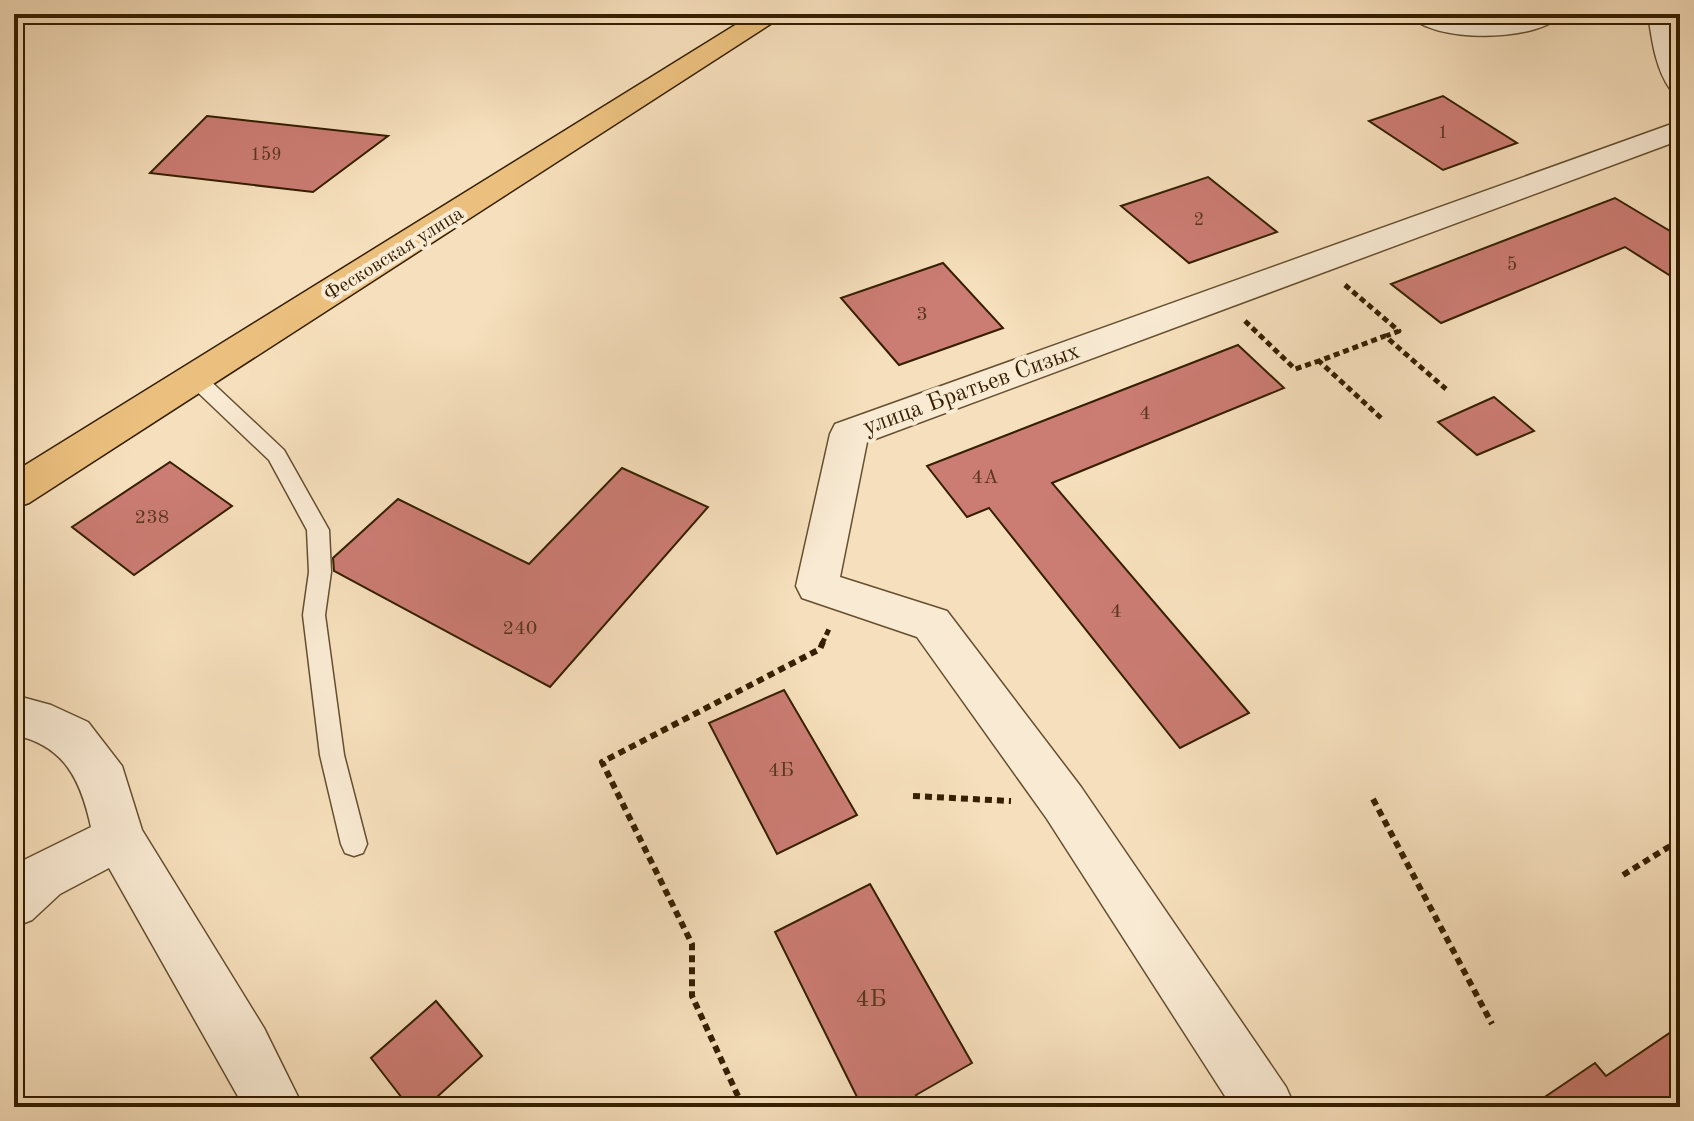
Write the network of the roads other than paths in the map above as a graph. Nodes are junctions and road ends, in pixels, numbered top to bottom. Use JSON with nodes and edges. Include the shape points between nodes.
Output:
{"nodes":[{"id":1,"x":772,"y":14,"type":"edge"},
{"id":2,"x":1422,"y":14,"type":"edge"},
{"id":3,"x":1548,"y":14,"type":"edge"},
{"id":4,"x":1661,"y":14,"type":"edge"},
{"id":5,"x":1680,"y":83,"type":"edge"},
{"id":6,"x":1680,"y":130,"type":"edge"},
{"id":7,"x":195,"y":378,"type":"junction"},
{"id":8,"x":14,"y":492,"type":"edge"},
{"id":9,"x":14,"y":715,"type":"edge"},
{"id":10,"x":119,"y":838,"type":"junction"},
{"id":11,"x":354,"y":844,"type":"dead end"},
{"id":12,"x":14,"y":902,"type":"edge"},
{"id":13,"x":274,"y":1107,"type":"edge"},
{"id":14,"x":1266,"y":1107,"type":"edge"}],
"edges":[{"from":1,"to":7,"type":"main road","name":"Фесковская улица"},
{"from":2,"to":3,"type":"street","via":[[1457,29],[1486,31]]},
{"from":4,"to":5,"type":"street","via":[[1668,55]]},
{"from":6,"to":14,"type":"street","name":"улица Братьев Сизых","via":[[849,434],[817,586],[932,624],[1064,803]]},
{"from":7,"to":8,"type":"main road","name":"Фесковская улица"},
{"from":7,"to":11,"type":"lane","via":[[277,455],[318,530],[314,615],[332,755]]},
{"from":9,"to":10,"type":"street","via":[[71,736],[105,781]]},
{"from":10,"to":12,"type":"street","via":[[42,877]]},
{"from":10,"to":13,"type":"street"}]}
